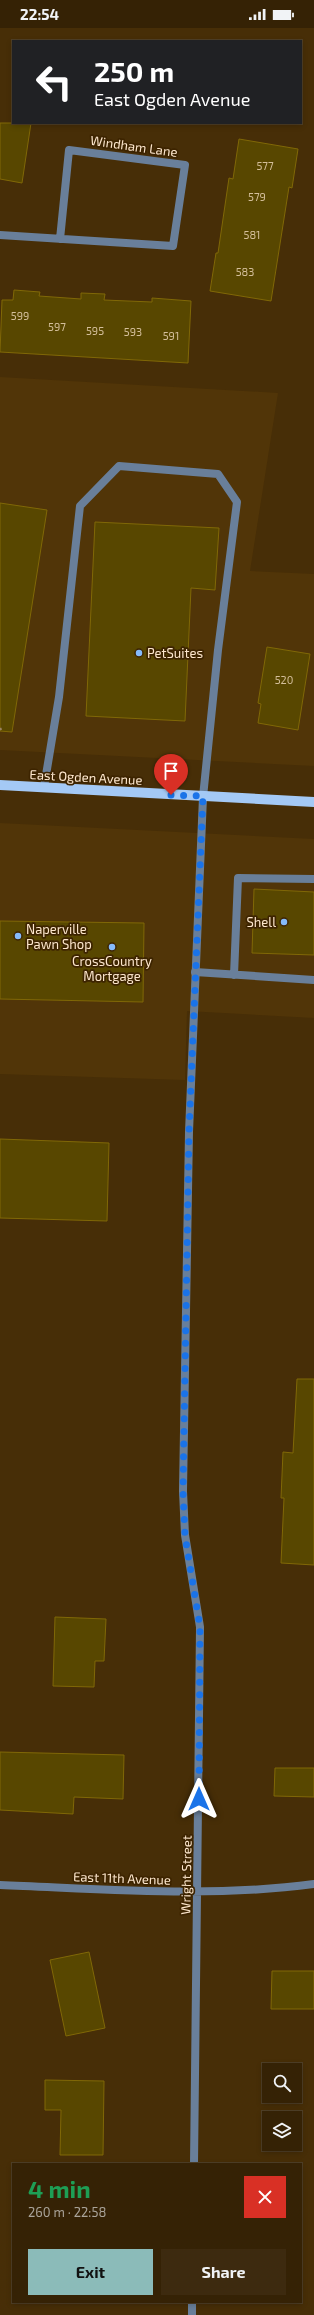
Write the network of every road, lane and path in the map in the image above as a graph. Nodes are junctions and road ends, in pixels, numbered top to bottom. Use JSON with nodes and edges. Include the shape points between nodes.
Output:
{"nodes":[{"id":1,"x":0,"y":235,"type":"edge"},
{"id":2,"x":60,"y":239,"type":"junction"},
{"id":3,"x":0,"y":785,"type":"edge"},
{"id":4,"x":44,"y":787,"type":"junction"},
{"id":5,"x":203,"y":796,"type":"junction"},
{"id":6,"x":314,"y":802,"type":"edge"},
{"id":7,"x":314,"y":880,"type":"edge"},
{"id":8,"x":195,"y":972,"type":"junction"},
{"id":9,"x":234,"y":975,"type":"junction"},
{"id":10,"x":314,"y":980,"type":"edge"},
{"id":11,"x":314,"y":1884,"type":"edge"},
{"id":12,"x":0,"y":1885,"type":"edge"},
{"id":13,"x":198,"y":1892,"type":"junction"},
{"id":14,"x":194,"y":2163,"type":"edge"},
{"id":15,"x":192,"y":2303,"type":"edge"},
{"id":16,"x":192,"y":2315,"type":"edge"}],
"edges":[{"from":1,"to":2,"type":"street","name":"Windham Lane"},
{"from":2,"to":2,"type":"street","name":"Windham Lane","via":[[69,150],[185,165],[173,246]]},
{"from":3,"to":4,"type":"main road","name":"East Ogden Avenue"},
{"from":4,"to":5,"type":"main road","name":"East Ogden Avenue"},
{"from":4,"to":5,"type":"street","name":"Wright Street","via":[[59,698],[80,506],[119,466],[218,474],[237,502],[217,657]]},
{"from":5,"to":6,"type":"main road","name":"East Ogden Avenue"},
{"from":5,"to":8,"type":"street","name":"Wright Street"},
{"from":7,"to":9,"type":"street","via":[[238,878]]},
{"from":8,"to":9,"type":"street"},
{"from":8,"to":13,"type":"street","name":"Wright Street","via":[[189,1132],[183,1491],[185,1536],[200,1627]]},
{"from":9,"to":10,"type":"street"},
{"from":11,"to":13,"type":"street","name":"East 11th Avenue","via":[[267,1891]]},
{"from":12,"to":13,"type":"street","name":"East 11th Avenue"},
{"from":13,"to":14,"type":"street","name":"Wright Street"},
{"from":15,"to":16,"type":"street"}]}
